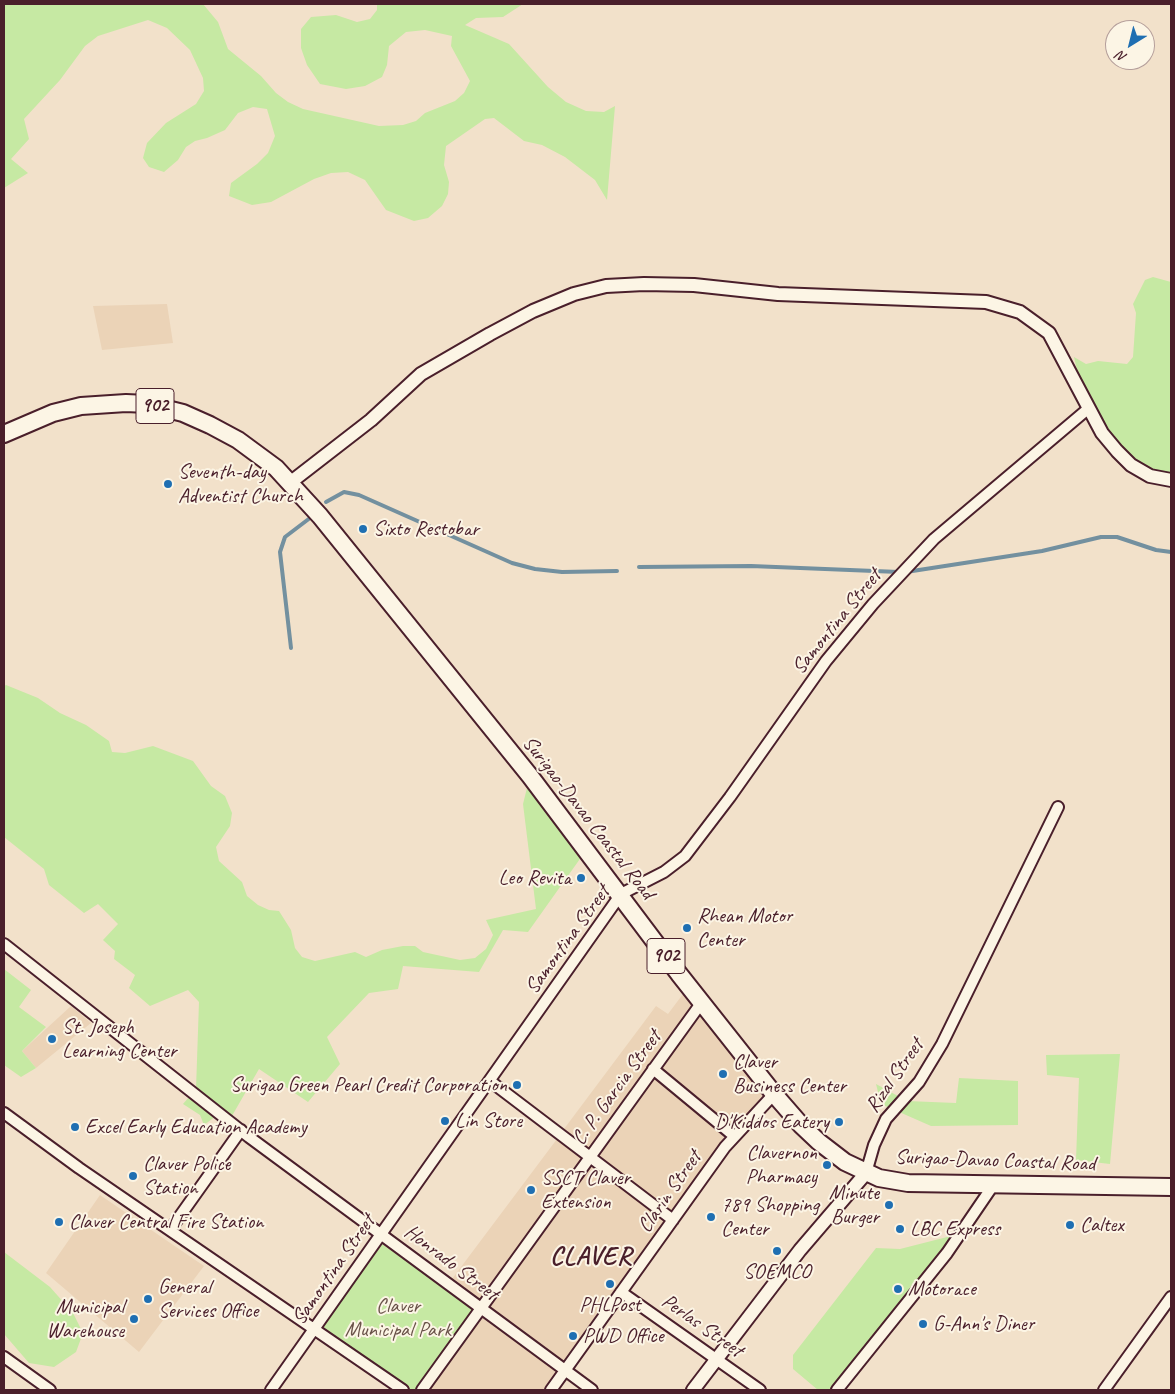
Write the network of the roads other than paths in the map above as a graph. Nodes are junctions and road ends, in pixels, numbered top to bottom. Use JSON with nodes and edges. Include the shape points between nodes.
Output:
{"nodes":[{"id":1,"x":1089,"y":408,"type":"junction"},
{"id":2,"x":4,"y":434,"type":"edge"},
{"id":3,"x":1171,"y":480,"type":"edge"},
{"id":4,"x":291,"y":482,"type":"junction"},
{"id":5,"x":1058,"y":807,"type":"dead end"},
{"id":6,"x":621,"y":894,"type":"junction"},
{"id":7,"x":4,"y":944,"type":"edge"},
{"id":8,"x":702,"y":1002,"type":"junction"},
{"id":9,"x":653,"y":1069,"type":"junction"},
{"id":10,"x":490,"y":1081,"type":"junction"},
{"id":11,"x":774,"y":1094,"type":"junction"},
{"id":12,"x":4,"y":1113,"type":"edge"},
{"id":13,"x":241,"y":1130,"type":"junction"},
{"id":14,"x":734,"y":1136,"type":"junction"},
{"id":15,"x":590,"y":1157,"type":"junction"},
{"id":16,"x":866,"y":1173,"type":"junction"},
{"id":17,"x":994,"y":1184,"type":"junction"},
{"id":18,"x":1171,"y":1187,"type":"edge"},
{"id":19,"x":673,"y":1220,"type":"junction"},
{"id":20,"x":170,"y":1230,"type":"junction"},
{"id":21,"x":382,"y":1234,"type":"junction"},
{"id":22,"x":621,"y":1292,"type":"junction"},
{"id":23,"x":1171,"y":1297,"type":"edge"},
{"id":24,"x":481,"y":1308,"type":"junction"},
{"id":25,"x":315,"y":1329,"type":"junction"},
{"id":26,"x":4,"y":1357,"type":"edge"},
{"id":27,"x":716,"y":1359,"type":"junction"},
{"id":28,"x":566,"y":1371,"type":"junction"},
{"id":29,"x":50,"y":1390,"type":"edge"},
{"id":30,"x":272,"y":1390,"type":"edge"},
{"id":31,"x":403,"y":1390,"type":"edge"},
{"id":32,"x":422,"y":1390,"type":"edge"},
{"id":33,"x":551,"y":1390,"type":"edge"},
{"id":34,"x":592,"y":1390,"type":"edge"},
{"id":35,"x":693,"y":1390,"type":"edge"},
{"id":36,"x":760,"y":1390,"type":"edge"},
{"id":37,"x":837,"y":1390,"type":"edge"},
{"id":38,"x":1104,"y":1390,"type":"edge"}],
"edges":[{"from":1,"to":3,"type":"street","via":[[1102,433],[1130,465],[1150,476]]},
{"from":1,"to":4,"type":"street","via":[[1049,333],[1020,312],[1004,306],[986,302],[778,294],[694,285],[606,286],[574,294],[533,311],[436,365],[411,382],[372,420]]},
{"from":1,"to":6,"type":"street","name":"Samontina Street","via":[[934,539],[826,660],[685,856],[664,872]]},
{"from":2,"to":4,"type":"highway","name":"Surigao-Davao Coastal Road","number":"902","via":[[52,413],[81,406],[126,402],[147,404],[183,413],[210,425],[255,452]]},
{"from":4,"to":6,"type":"highway","name":"Surigao-Davao Coastal Road","number":"902","via":[[530,776]]},
{"from":5,"to":16,"type":"street","name":"Rizal Street","via":[[942,1044],[919,1082],[886,1119]]},
{"from":6,"to":8,"type":"highway","name":"Surigao-Davao Coastal Road","number":"902"},
{"from":6,"to":10,"type":"street","name":"Samontina Street"},
{"from":7,"to":13,"type":"street","name":"Honrado Street"},
{"from":8,"to":9,"type":"street","name":"C. P. Garcia Street"},
{"from":8,"to":11,"type":"highway","name":"Surigao-Davao Coastal Road","number":"902"},
{"from":9,"to":14,"type":"street"},
{"from":9,"to":15,"type":"street","name":"C. P. Garcia Street"},
{"from":10,"to":15,"type":"street"},
{"from":10,"to":21,"type":"street","name":"Samontina Street"},
{"from":11,"to":14,"type":"street","name":"Clarin Street"},
{"from":11,"to":16,"type":"highway","name":"Surigao-Davao Coastal Road","number":"902","via":[[819,1142]]},
{"from":12,"to":20,"type":"street"},
{"from":13,"to":20,"type":"street"},
{"from":13,"to":21,"type":"street","name":"Honrado Street"},
{"from":14,"to":19,"type":"street","name":"Clarin Street"},
{"from":15,"to":19,"type":"street"},
{"from":15,"to":24,"type":"street","name":"C. P. Garcia Street"},
{"from":16,"to":17,"type":"highway","name":"Surigao-Davao Coastal Road","number":"902","via":[[898,1182]]},
{"from":16,"to":27,"type":"street","name":"Rizal Street","via":[[818,1228]]},
{"from":17,"to":18,"type":"highway","name":"Surigao-Davao Coastal Road","number":"902"},
{"from":17,"to":37,"type":"street","via":[[947,1253]]},
{"from":19,"to":22,"type":"street","name":"Clarin Street"},
{"from":20,"to":25,"type":"street"},
{"from":21,"to":24,"type":"street","name":"Honrado Street"},
{"from":21,"to":25,"type":"street","name":"Samontina Street"},
{"from":22,"to":27,"type":"street","name":"Perlas Street"},
{"from":22,"to":28,"type":"street","name":"Clarin Street"},
{"from":23,"to":38,"type":"street"},
{"from":24,"to":28,"type":"street","name":"Honrado Street"},
{"from":24,"to":32,"type":"street","name":"C. P. Garcia Street"},
{"from":25,"to":30,"type":"street","name":"Samontina Street"},
{"from":25,"to":31,"type":"street"},
{"from":26,"to":29,"type":"street"},
{"from":27,"to":35,"type":"street","name":"Rizal Street"},
{"from":27,"to":36,"type":"street","name":"Perlas Street"},
{"from":28,"to":33,"type":"street","name":"Clarin Street"},
{"from":28,"to":34,"type":"street","name":"Honrado Street"}]}
